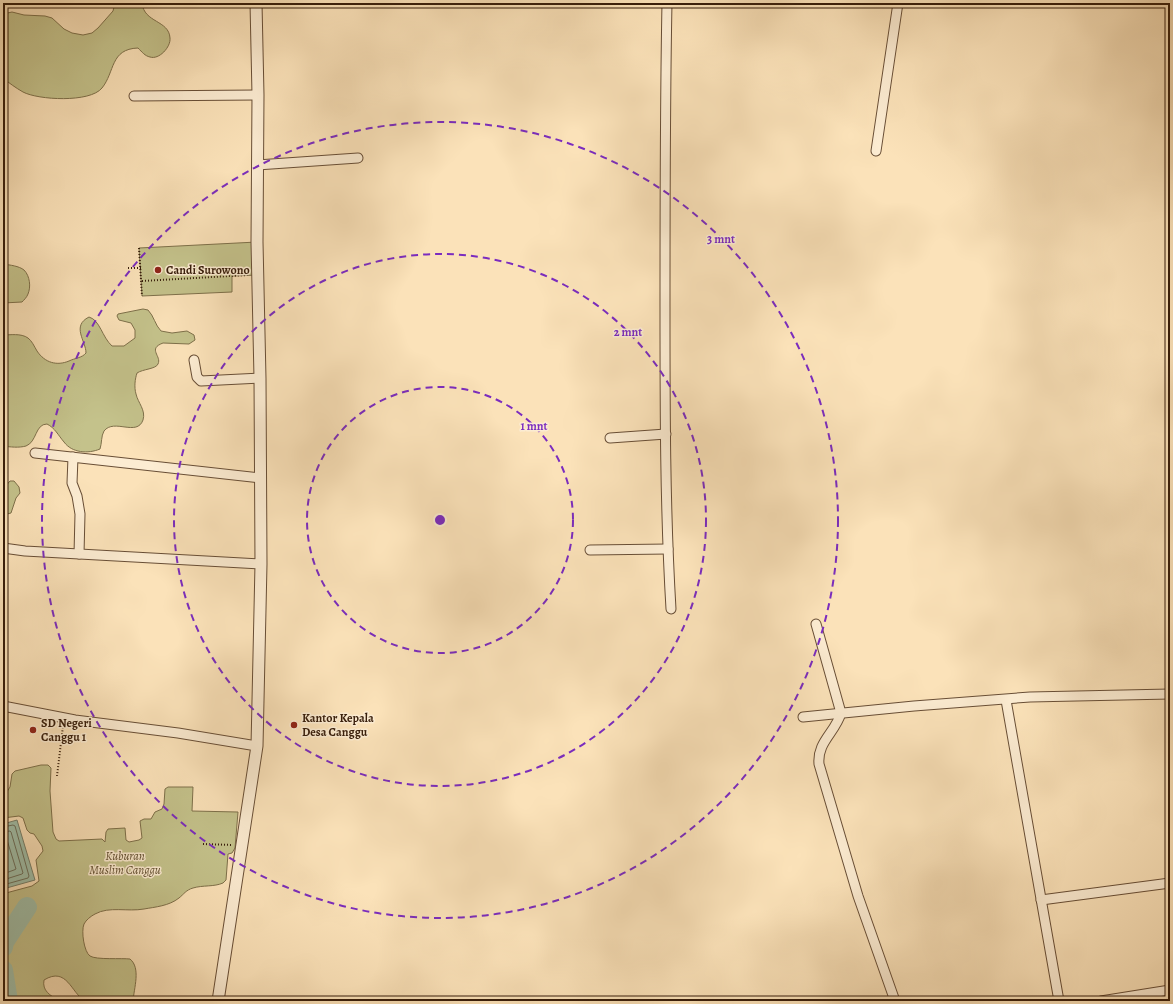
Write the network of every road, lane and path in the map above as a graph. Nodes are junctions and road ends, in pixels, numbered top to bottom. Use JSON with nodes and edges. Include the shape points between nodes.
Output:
{"nodes":[{"id":1,"x":256,"y":3,"type":"edge"},
{"id":2,"x":667,"y":3,"type":"edge"},
{"id":3,"x":898,"y":3,"type":"edge"},
{"id":4,"x":258,"y":95,"type":"junction"},
{"id":5,"x":134,"y":96,"type":"dead end"},
{"id":6,"x":876,"y":151,"type":"dead end"},
{"id":7,"x":358,"y":158,"type":"dead end"},
{"id":8,"x":257,"y":165,"type":"junction"},
{"id":9,"x":139,"y":248,"type":"dead end"},
{"id":10,"x":128,"y":268,"type":"dead end"},
{"id":11,"x":141,"y":268,"type":"junction"},
{"id":12,"x":259,"y":275,"type":"junction"},
{"id":13,"x":142,"y":281,"type":"junction"},
{"id":14,"x":142,"y":296,"type":"dead end"},
{"id":15,"x":194,"y":360,"type":"dead end"},
{"id":16,"x":260,"y":378,"type":"junction"},
{"id":17,"x":666,"y":434,"type":"junction"},
{"id":18,"x":610,"y":438,"type":"dead end"},
{"id":19,"x":35,"y":453,"type":"dead end"},
{"id":20,"x":72,"y":457,"type":"junction"},
{"id":21,"x":261,"y":478,"type":"junction"},
{"id":22,"x":3,"y":548,"type":"edge"},
{"id":23,"x":668,"y":549,"type":"junction"},
{"id":24,"x":590,"y":550,"type":"dead end"},
{"id":25,"x":79,"y":554,"type":"junction"},
{"id":26,"x":261,"y":564,"type":"junction"},
{"id":27,"x":671,"y":609,"type":"dead end"},
{"id":28,"x":816,"y":624,"type":"dead end"},
{"id":29,"x":1170,"y":694,"type":"edge"},
{"id":30,"x":1006,"y":700,"type":"junction"},
{"id":31,"x":3,"y":706,"type":"edge"},
{"id":32,"x":841,"y":713,"type":"junction"},
{"id":33,"x":64,"y":717,"type":"junction"},
{"id":34,"x":803,"y":718,"type":"dead end"},
{"id":35,"x":257,"y":746,"type":"junction"},
{"id":36,"x":57,"y":776,"type":"dead end"},
{"id":37,"x":203,"y":844,"type":"dead end"},
{"id":38,"x":241,"y":845,"type":"junction"},
{"id":39,"x":1170,"y":883,"type":"edge"},
{"id":40,"x":1041,"y":900,"type":"junction"},
{"id":41,"x":1170,"y":990,"type":"edge"},
{"id":42,"x":218,"y":1001,"type":"edge"},
{"id":43,"x":895,"y":1001,"type":"edge"},
{"id":44,"x":1059,"y":1001,"type":"edge"},
{"id":45,"x":1101,"y":1001,"type":"edge"}],
"edges":[{"from":1,"to":4,"type":"street"},
{"from":2,"to":17,"type":"street"},
{"from":3,"to":6,"type":"street"},
{"from":4,"to":5,"type":"street"},
{"from":4,"to":8,"type":"street"},
{"from":7,"to":8,"type":"street"},
{"from":8,"to":12,"type":"street"},
{"from":9,"to":11,"type":"path"},
{"from":10,"to":11,"type":"path"},
{"from":11,"to":13,"type":"path"},
{"from":12,"to":13,"type":"path"},
{"from":12,"to":16,"type":"street"},
{"from":13,"to":14,"type":"path"},
{"from":15,"to":16,"type":"street","via":[[197,377],[201,381]]},
{"from":16,"to":21,"type":"street"},
{"from":17,"to":18,"type":"street"},
{"from":17,"to":23,"type":"street"},
{"from":19,"to":20,"type":"street"},
{"from":20,"to":21,"type":"street"},
{"from":20,"to":25,"type":"street","via":[[72,483],[80,514]]},
{"from":21,"to":26,"type":"street"},
{"from":22,"to":25,"type":"street"},
{"from":23,"to":24,"type":"street"},
{"from":23,"to":27,"type":"street"},
{"from":25,"to":26,"type":"street"},
{"from":26,"to":35,"type":"street"},
{"from":28,"to":32,"type":"street"},
{"from":29,"to":30,"type":"street","via":[[1030,697]]},
{"from":30,"to":32,"type":"street"},
{"from":30,"to":40,"type":"street"},
{"from":31,"to":33,"type":"street"},
{"from":32,"to":34,"type":"street"},
{"from":32,"to":43,"type":"street","via":[[837,724],[822,745],[819,764],[858,896]]},
{"from":33,"to":35,"type":"street"},
{"from":33,"to":36,"type":"path"},
{"from":35,"to":38,"type":"street"},
{"from":37,"to":38,"type":"path"},
{"from":38,"to":42,"type":"street"},
{"from":39,"to":40,"type":"street"},
{"from":40,"to":44,"type":"street"},
{"from":41,"to":45,"type":"street"}]}
